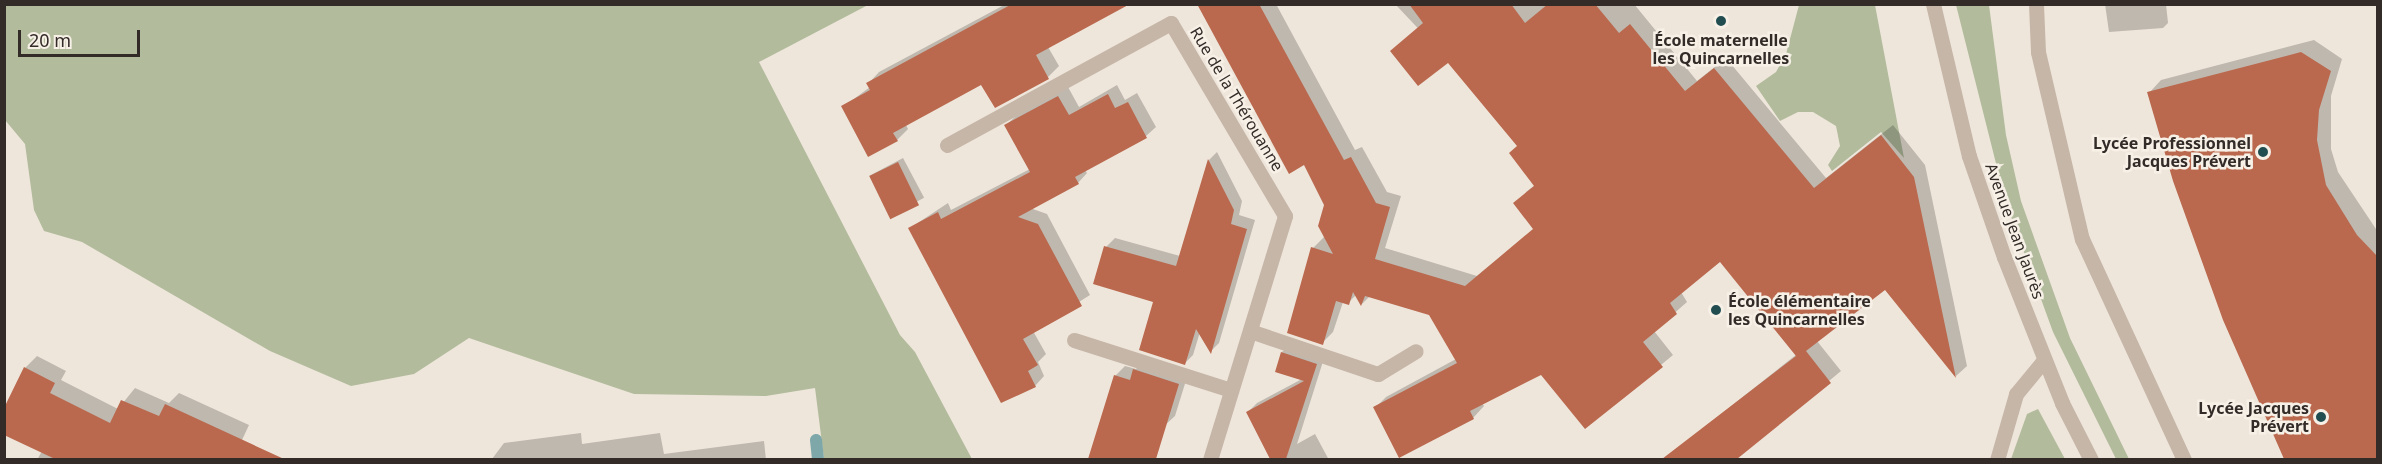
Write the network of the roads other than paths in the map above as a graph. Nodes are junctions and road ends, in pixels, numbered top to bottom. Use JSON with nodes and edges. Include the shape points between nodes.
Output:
{"nodes":[{"id":1,"x":1933,"y":4,"type":"edge"},
{"id":2,"x":2036,"y":4,"type":"edge"},
{"id":3,"x":947,"y":146,"type":"dead end"},
{"id":4,"x":1250,"y":331,"type":"junction"},
{"id":5,"x":1074,"y":340,"type":"dead end"},
{"id":6,"x":1416,"y":351,"type":"dead end"},
{"id":7,"x":2044,"y":360,"type":"junction"},
{"id":8,"x":1231,"y":390,"type":"junction"},
{"id":9,"x":1210,"y":459,"type":"edge"},
{"id":10,"x":1997,"y":459,"type":"edge"},
{"id":11,"x":2091,"y":459,"type":"edge"},
{"id":12,"x":2184,"y":459,"type":"edge"}],
"edges":[{"from":1,"to":7,"type":"street","name":"Avenue Jean Jaurès","via":[[1969,156]]},
{"from":2,"to":12,"type":"street","via":[[2038,52],[2082,238]]},
{"from":3,"to":4,"type":"street","name":"Rue de la Thérouanne","via":[[1172,23],[1286,216]]},
{"from":4,"to":6,"type":"street","via":[[1378,374]]},
{"from":4,"to":8,"type":"street","name":"Rue de la Thérouanne"},
{"from":5,"to":8,"type":"street"},
{"from":7,"to":10,"type":"street","via":[[2016,394]]},
{"from":7,"to":11,"type":"street","name":"Avenue Jean Jaurès"},
{"from":8,"to":9,"type":"street","name":"Rue de la Thérouanne"}]}
